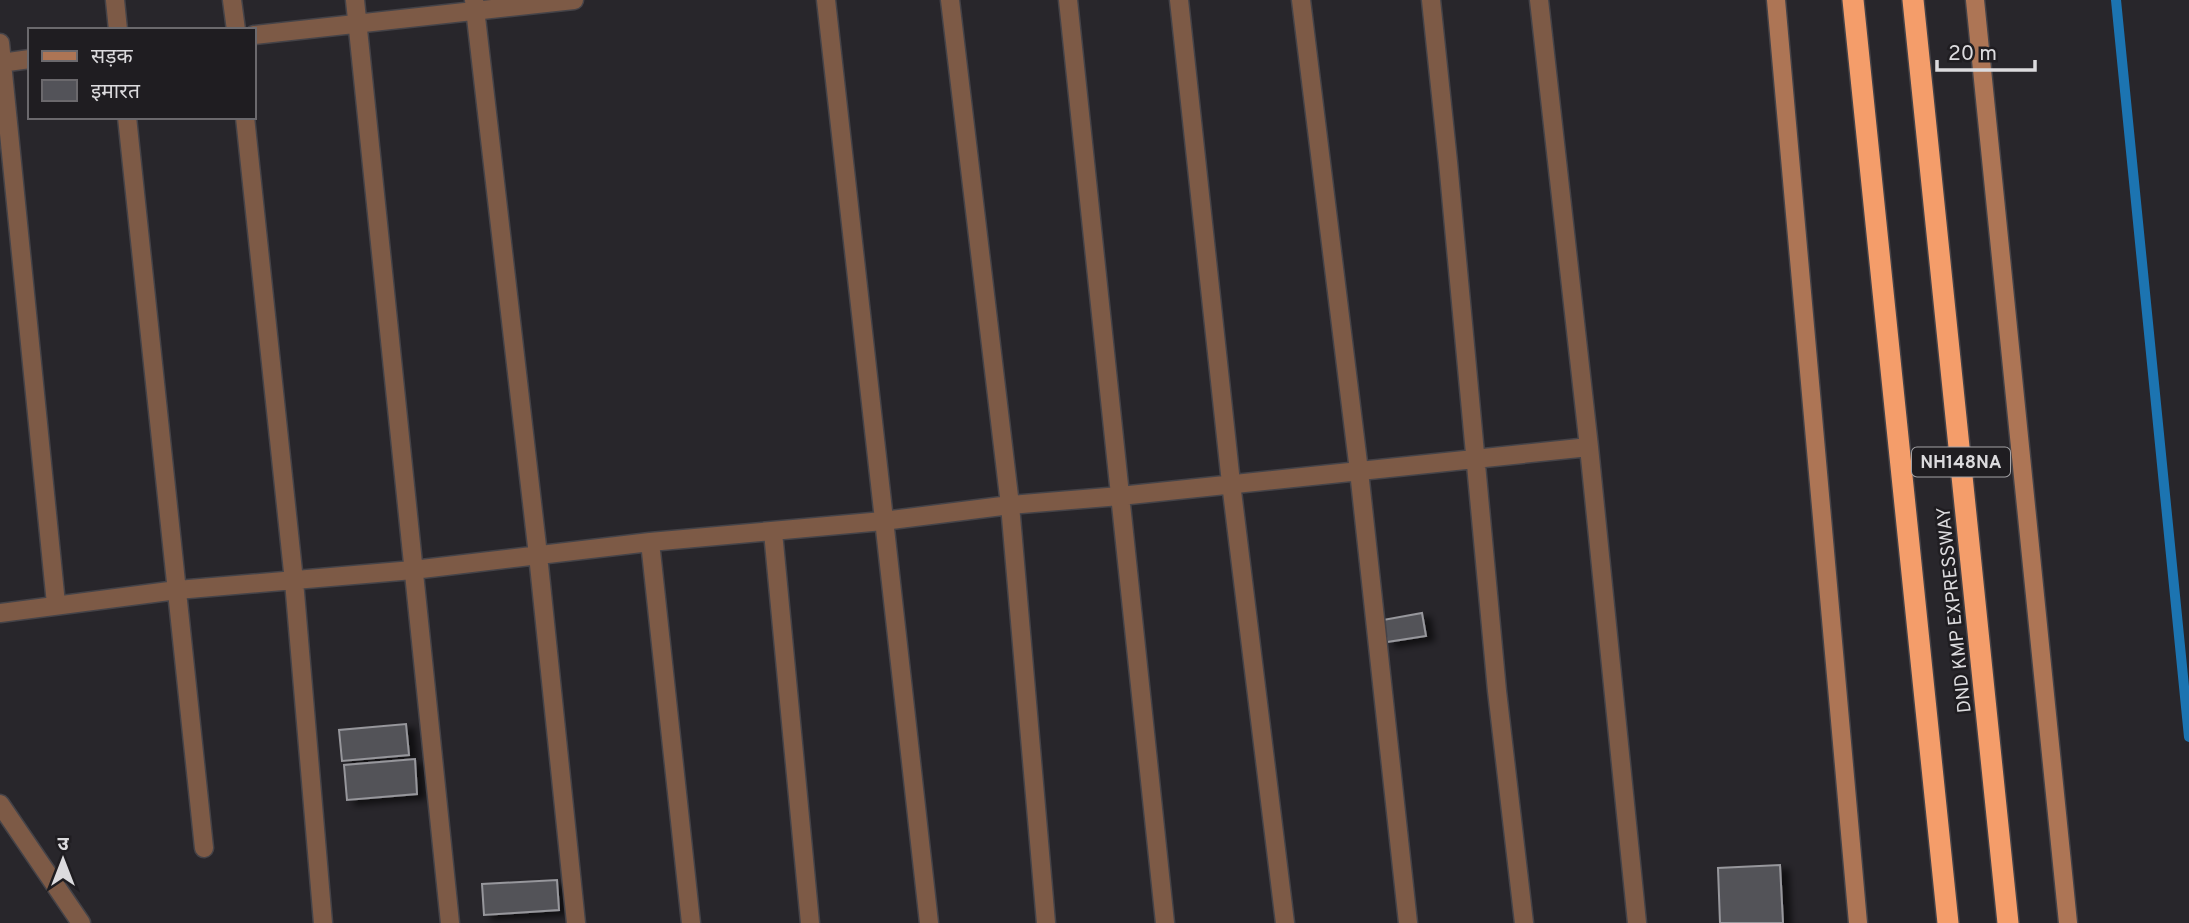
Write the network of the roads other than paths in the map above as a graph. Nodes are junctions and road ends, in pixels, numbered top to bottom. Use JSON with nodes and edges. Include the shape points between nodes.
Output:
{"nodes":[{"id":1,"x":115,"y":0,"type":"edge"},
{"id":2,"x":232,"y":0,"type":"edge"},
{"id":3,"x":355,"y":0,"type":"edge"},
{"id":4,"x":574,"y":0,"type":"edge"},
{"id":5,"x":826,"y":0,"type":"edge"},
{"id":6,"x":950,"y":0,"type":"edge"},
{"id":7,"x":1068,"y":0,"type":"edge"},
{"id":8,"x":1179,"y":0,"type":"edge"},
{"id":9,"x":1300,"y":0,"type":"edge"},
{"id":10,"x":1431,"y":0,"type":"edge"},
{"id":11,"x":1539,"y":0,"type":"edge"},
{"id":12,"x":1776,"y":0,"type":"edge"},
{"id":13,"x":1853,"y":0,"type":"edge"},
{"id":14,"x":1913,"y":0,"type":"edge"},
{"id":15,"x":1975,"y":0,"type":"edge"},
{"id":16,"x":474,"y":5,"type":"edge"},
{"id":17,"x":358,"y":24,"type":"junction"},
{"id":18,"x":118,"y":28,"type":"edge"},
{"id":19,"x":236,"y":28,"type":"edge"},
{"id":20,"x":256,"y":35,"type":"edge"},
{"id":21,"x":0,"y":43,"type":"edge"},
{"id":22,"x":28,"y":59,"type":"edge"},
{"id":23,"x":1,"y":62,"type":"edge"},
{"id":24,"x":127,"y":119,"type":"edge"},
{"id":25,"x":245,"y":119,"type":"edge"},
{"id":26,"x":1589,"y":447,"type":"junction"},
{"id":27,"x":1474,"y":458,"type":"junction"},
{"id":28,"x":1359,"y":471,"type":"junction"},
{"id":29,"x":1231,"y":483,"type":"junction"},
{"id":30,"x":1120,"y":496,"type":"junction"},
{"id":31,"x":1010,"y":505,"type":"junction"},
{"id":32,"x":883,"y":521,"type":"junction"},
{"id":33,"x":772,"y":532,"type":"junction"},
{"id":34,"x":650,"y":542,"type":"junction"},
{"id":35,"x":538,"y":555,"type":"junction"},
{"id":36,"x":413,"y":570,"type":"junction"},
{"id":37,"x":294,"y":581,"type":"junction"},
{"id":38,"x":177,"y":590,"type":"junction"},
{"id":39,"x":56,"y":604,"type":"junction"},
{"id":40,"x":0,"y":613,"type":"edge"},
{"id":41,"x":0,"y":804,"type":"edge"},
{"id":42,"x":204,"y":848,"type":"dead end"},
{"id":43,"x":80,"y":922,"type":"edge"},
{"id":44,"x":323,"y":923,"type":"edge"},
{"id":45,"x":450,"y":923,"type":"edge"},
{"id":46,"x":576,"y":923,"type":"edge"},
{"id":47,"x":691,"y":923,"type":"edge"},
{"id":48,"x":810,"y":923,"type":"edge"},
{"id":49,"x":929,"y":923,"type":"edge"},
{"id":50,"x":1046,"y":923,"type":"edge"},
{"id":51,"x":1165,"y":923,"type":"edge"},
{"id":52,"x":1285,"y":923,"type":"edge"},
{"id":53,"x":1408,"y":923,"type":"edge"},
{"id":54,"x":1524,"y":923,"type":"edge"},
{"id":55,"x":1637,"y":923,"type":"edge"},
{"id":56,"x":1858,"y":923,"type":"edge"},
{"id":57,"x":1948,"y":923,"type":"edge"},
{"id":58,"x":2008,"y":923,"type":"edge"},
{"id":59,"x":2068,"y":923,"type":"edge"}],
"edges":[{"from":1,"to":18,"type":"street"},
{"from":2,"to":19,"type":"street"},
{"from":3,"to":17,"type":"street"},
{"from":4,"to":16,"type":"street"},
{"from":5,"to":32,"type":"street"},
{"from":6,"to":31,"type":"street"},
{"from":7,"to":30,"type":"street"},
{"from":8,"to":29,"type":"street"},
{"from":9,"to":28,"type":"street"},
{"from":10,"to":27,"type":"street"},
{"from":11,"to":26,"type":"street"},
{"from":12,"to":56,"type":"street"},
{"from":13,"to":57,"type":"highway","name":"DND KMP EXPRESSWAY","number":"NH148NA"},
{"from":14,"to":58,"type":"highway","name":"DND KMP EXPRESSWAY","number":"NH148NA"},
{"from":15,"to":59,"type":"street"},
{"from":16,"to":17,"type":"street"},
{"from":16,"to":35,"type":"street"},
{"from":17,"to":20,"type":"street"},
{"from":17,"to":36,"type":"street"},
{"from":21,"to":23,"type":"street"},
{"from":22,"to":23,"type":"street"},
{"from":23,"to":39,"type":"street"},
{"from":24,"to":38,"type":"street"},
{"from":25,"to":37,"type":"street"},
{"from":26,"to":27,"type":"street"},
{"from":26,"to":55,"type":"street"},
{"from":27,"to":28,"type":"street"},
{"from":27,"to":54,"type":"street"},
{"from":28,"to":29,"type":"street"},
{"from":28,"to":53,"type":"street"},
{"from":29,"to":30,"type":"street"},
{"from":29,"to":52,"type":"street"},
{"from":30,"to":31,"type":"street"},
{"from":30,"to":51,"type":"street"},
{"from":31,"to":32,"type":"street"},
{"from":31,"to":50,"type":"street"},
{"from":32,"to":33,"type":"street"},
{"from":32,"to":49,"type":"street"},
{"from":33,"to":34,"type":"street"},
{"from":33,"to":48,"type":"street"},
{"from":34,"to":35,"type":"street"},
{"from":34,"to":47,"type":"street"},
{"from":35,"to":36,"type":"street"},
{"from":35,"to":46,"type":"street"},
{"from":36,"to":37,"type":"street"},
{"from":36,"to":45,"type":"street"},
{"from":37,"to":38,"type":"street"},
{"from":37,"to":44,"type":"street"},
{"from":38,"to":39,"type":"street"},
{"from":38,"to":42,"type":"street"},
{"from":39,"to":40,"type":"street"},
{"from":41,"to":43,"type":"street"}]}
